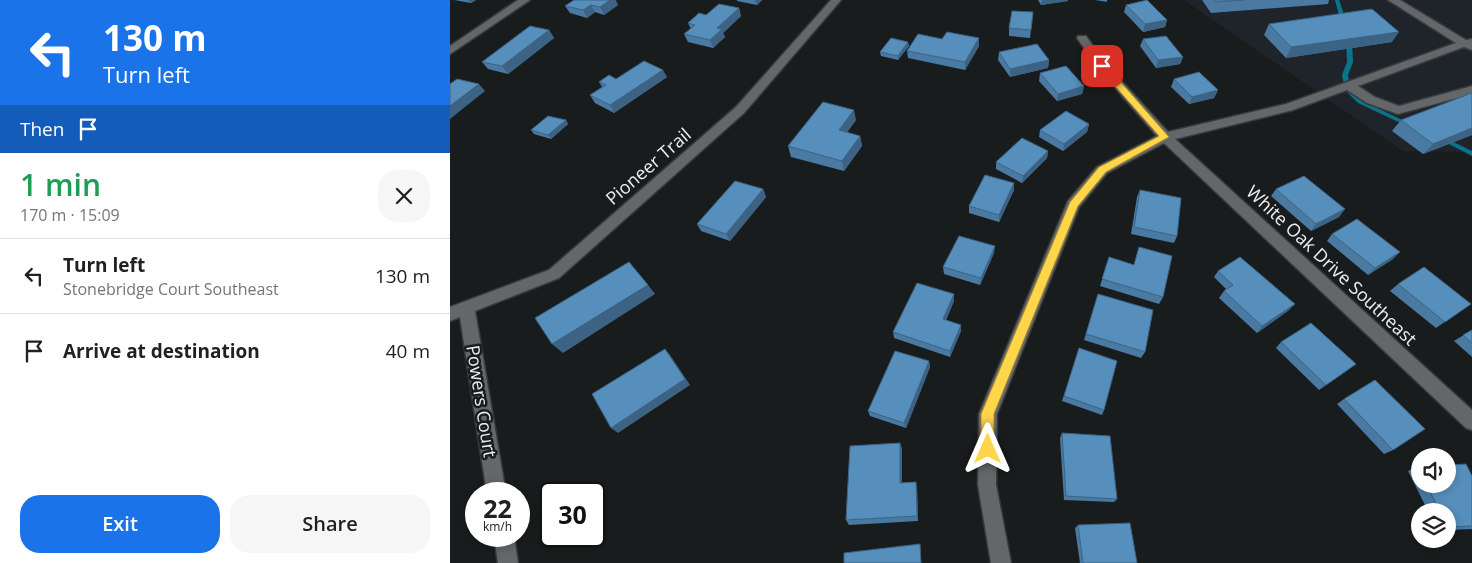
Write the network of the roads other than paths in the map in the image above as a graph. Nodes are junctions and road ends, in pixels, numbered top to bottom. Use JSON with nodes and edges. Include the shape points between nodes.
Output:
{"nodes":[{"id":1,"x":525,"y":0,"type":"edge"},
{"id":2,"x":836,"y":0,"type":"edge"},
{"id":3,"x":1393,"y":0,"type":"edge"},
{"id":4,"x":1082,"y":38,"type":"dead end"},
{"id":5,"x":1470,"y":44,"type":"edge"},
{"id":6,"x":450,"y":50,"type":"edge"},
{"id":7,"x":1348,"y":85,"type":"junction"},
{"id":8,"x":1472,"y":90,"type":"edge"},
{"id":9,"x":1165,"y":137,"type":"junction"},
{"id":10,"x":467,"y":309,"type":"junction"},
{"id":11,"x":450,"y":314,"type":"edge"},
{"id":12,"x":1472,"y":422,"type":"edge"},
{"id":13,"x":495,"y":482,"type":"edge"},
{"id":14,"x":506,"y":547,"type":"edge"},
{"id":15,"x":508,"y":563,"type":"edge"},
{"id":16,"x":1001,"y":563,"type":"edge"}],
"edges":[{"from":1,"to":6,"type":"street"},
{"from":2,"to":10,"type":"street","name":"Pioneer Trail","via":[[740,110],[554,274]]},
{"from":3,"to":5,"type":"street"},
{"from":4,"to":9,"type":"street","name":"White Oak Drive Southeast","via":[[1102,66]]},
{"from":5,"to":7,"type":"street"},
{"from":7,"to":8,"type":"street","via":[[1371,100],[1398,110]]},
{"from":7,"to":9,"type":"street","via":[[1289,107]]},
{"from":9,"to":12,"type":"street","name":"White Oak Drive Southeast"},
{"from":9,"to":16,"type":"street","via":[[1102,170],[1074,205],[988,414],[987,485]]},
{"from":10,"to":11,"type":"street","name":"Pioneer Trail"},
{"from":10,"to":13,"type":"street","name":"Powers Court"},
{"from":14,"to":15,"type":"street"}]}
